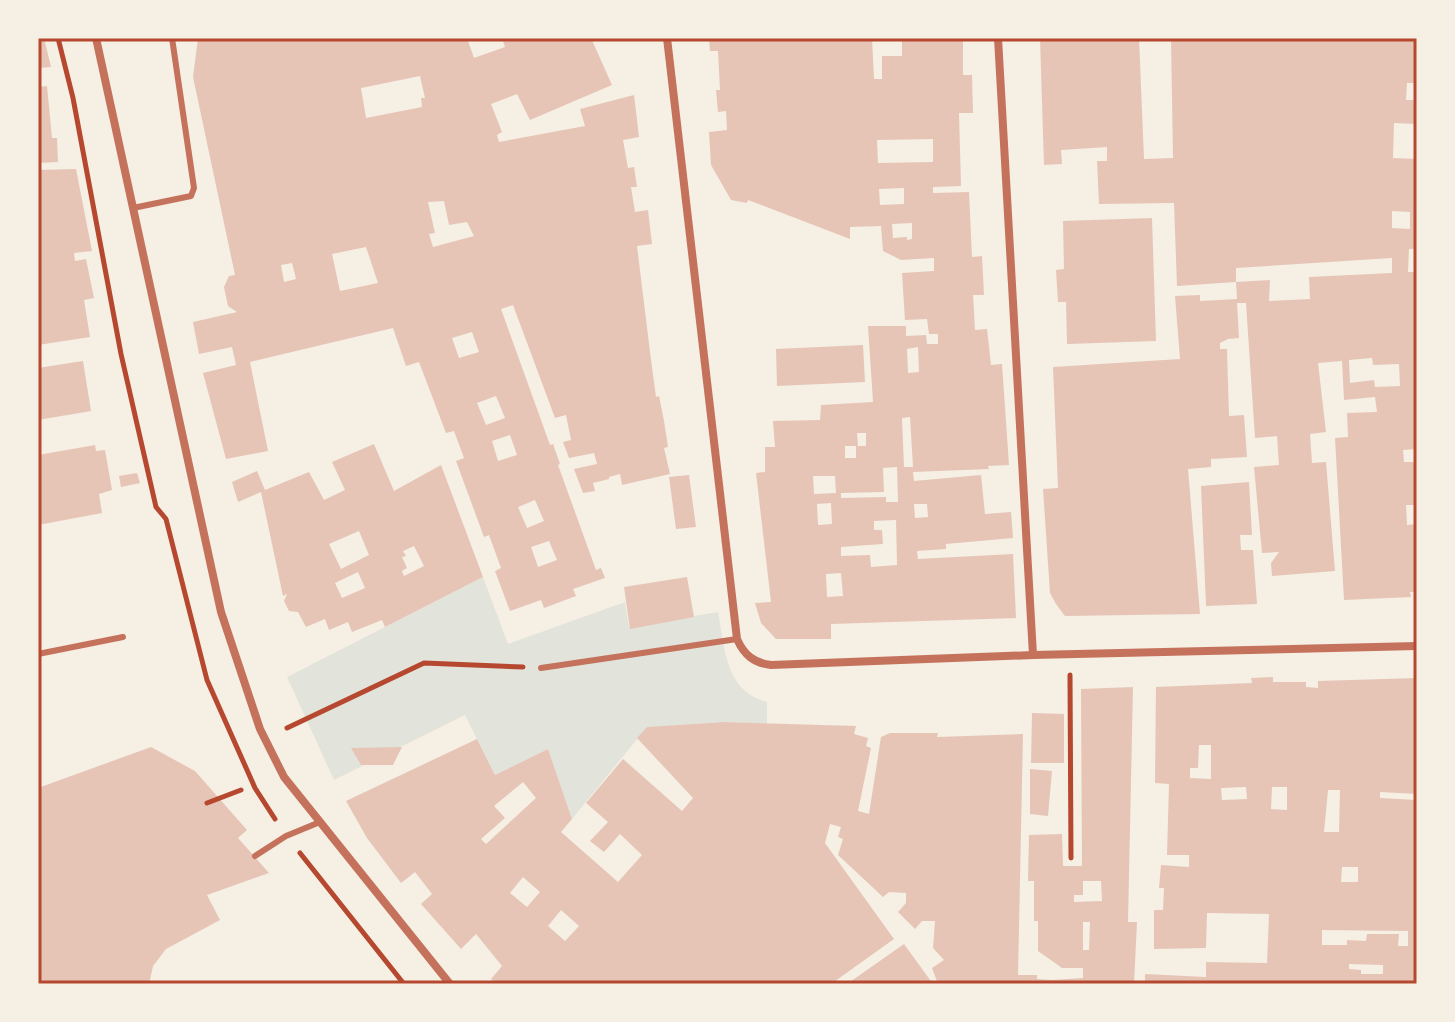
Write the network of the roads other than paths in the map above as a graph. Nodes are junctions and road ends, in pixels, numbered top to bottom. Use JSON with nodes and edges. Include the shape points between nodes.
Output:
{"nodes":[{"id":1,"x":96,"y":38,"type":"edge"},
{"id":2,"x":172,"y":38,"type":"edge"},
{"id":3,"x":667,"y":38,"type":"edge"},
{"id":4,"x":998,"y":38,"type":"edge"},
{"id":5,"x":133,"y":208,"type":"junction"},
{"id":6,"x":123,"y":637,"type":"dead end"},
{"id":7,"x":737,"y":639,"type":"junction"},
{"id":8,"x":1417,"y":646,"type":"edge"},
{"id":9,"x":38,"y":654,"type":"edge"},
{"id":10,"x":1033,"y":655,"type":"junction"},
{"id":11,"x":541,"y":668,"type":"road end"},
{"id":12,"x":320,"y":822,"type":"junction"},
{"id":13,"x":255,"y":856,"type":"dead end"},
{"id":14,"x":450,"y":984,"type":"edge"}],
"edges":[{"from":1,"to":5,"type":"street"},
{"from":2,"to":5,"type":"lane","via":[[194,188],[191,196]]},
{"from":3,"to":7,"type":"street"},
{"from":4,"to":10,"type":"street"},
{"from":5,"to":12,"type":"street","via":[[221,612],[260,729],[284,777]]},
{"from":6,"to":9,"type":"lane"},
{"from":7,"to":10,"type":"street","via":[[750,658],[771,665]]},
{"from":7,"to":11,"type":"lane"},
{"from":8,"to":10,"type":"street"},
{"from":12,"to":13,"type":"lane"},
{"from":12,"to":14,"type":"street"}]}
